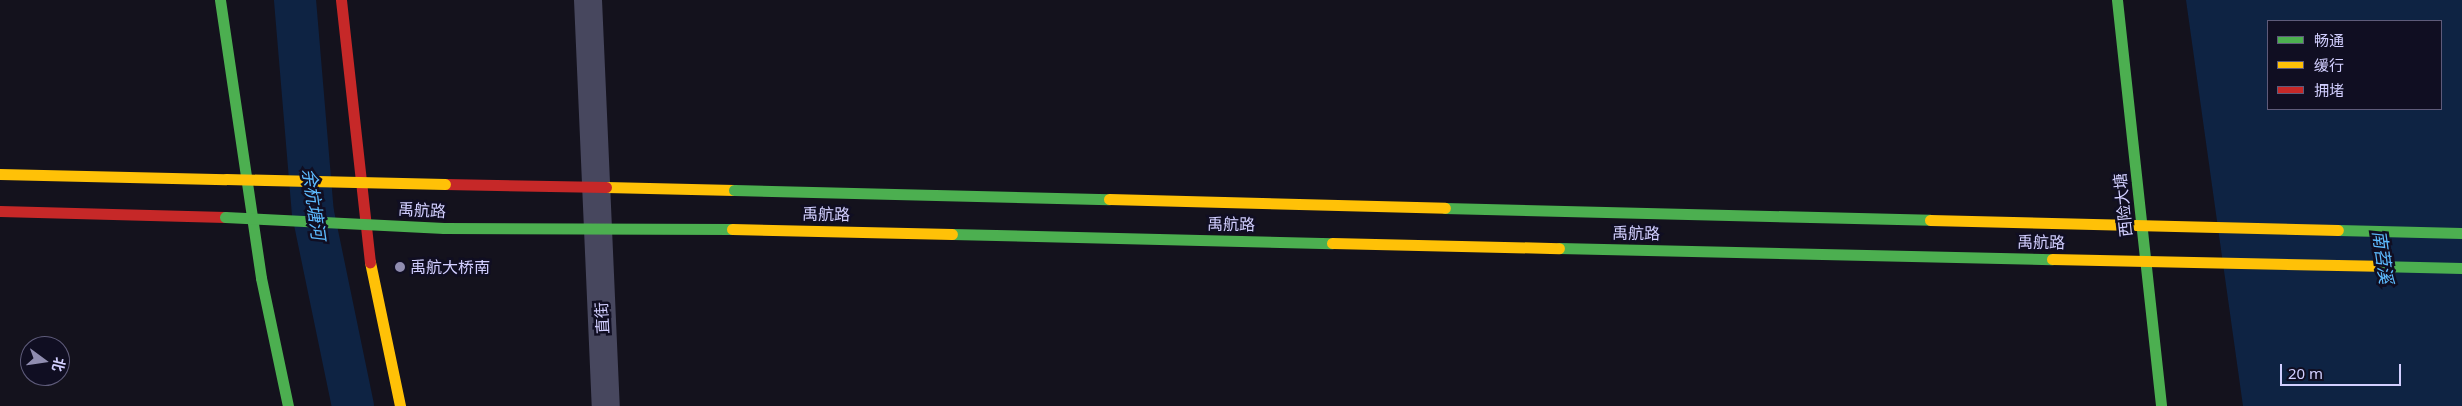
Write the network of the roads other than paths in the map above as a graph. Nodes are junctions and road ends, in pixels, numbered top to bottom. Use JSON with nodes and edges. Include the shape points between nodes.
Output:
{"nodes":[{"id":1,"x":220,"y":0,"type":"edge"},
{"id":2,"x":341,"y":0,"type":"edge"},
{"id":3,"x":588,"y":0,"type":"edge"},
{"id":4,"x":2117,"y":0,"type":"edge"},
{"id":5,"x":0,"y":174,"type":"edge"},
{"id":6,"x":595,"y":186,"type":"junction"},
{"id":7,"x":0,"y":211,"type":"edge"},
{"id":8,"x":597,"y":230,"type":"junction"},
{"id":9,"x":2462,"y":233,"type":"edge"},
{"id":10,"x":2462,"y":268,"type":"edge"},
{"id":11,"x":288,"y":406,"type":"edge"},
{"id":12,"x":400,"y":406,"type":"edge"},
{"id":13,"x":606,"y":406,"type":"edge"},
{"id":14,"x":2161,"y":406,"type":"edge"}],
"edges":[{"from":1,"to":11,"type":"main road","via":[[261,278]]},
{"from":2,"to":12,"type":"main road","via":[[372,277]]},
{"from":3,"to":6,"type":"street","name":"直街"},
{"from":4,"to":14,"type":"main road","name":"西险大塘"},
{"from":5,"to":6,"type":"main road","bridge":true},
{"from":6,"to":8,"type":"street","name":"直街"},
{"from":6,"to":9,"type":"main road","bridge":true},
{"from":7,"to":8,"type":"main road","name":"禹航路","bridge":true,"via":[[225,217],[444,228]]},
{"from":8,"to":10,"type":"main road","name":"禹航路","bridge":true,"via":[[732,228]]},
{"from":8,"to":13,"type":"street","name":"直街"}]}
